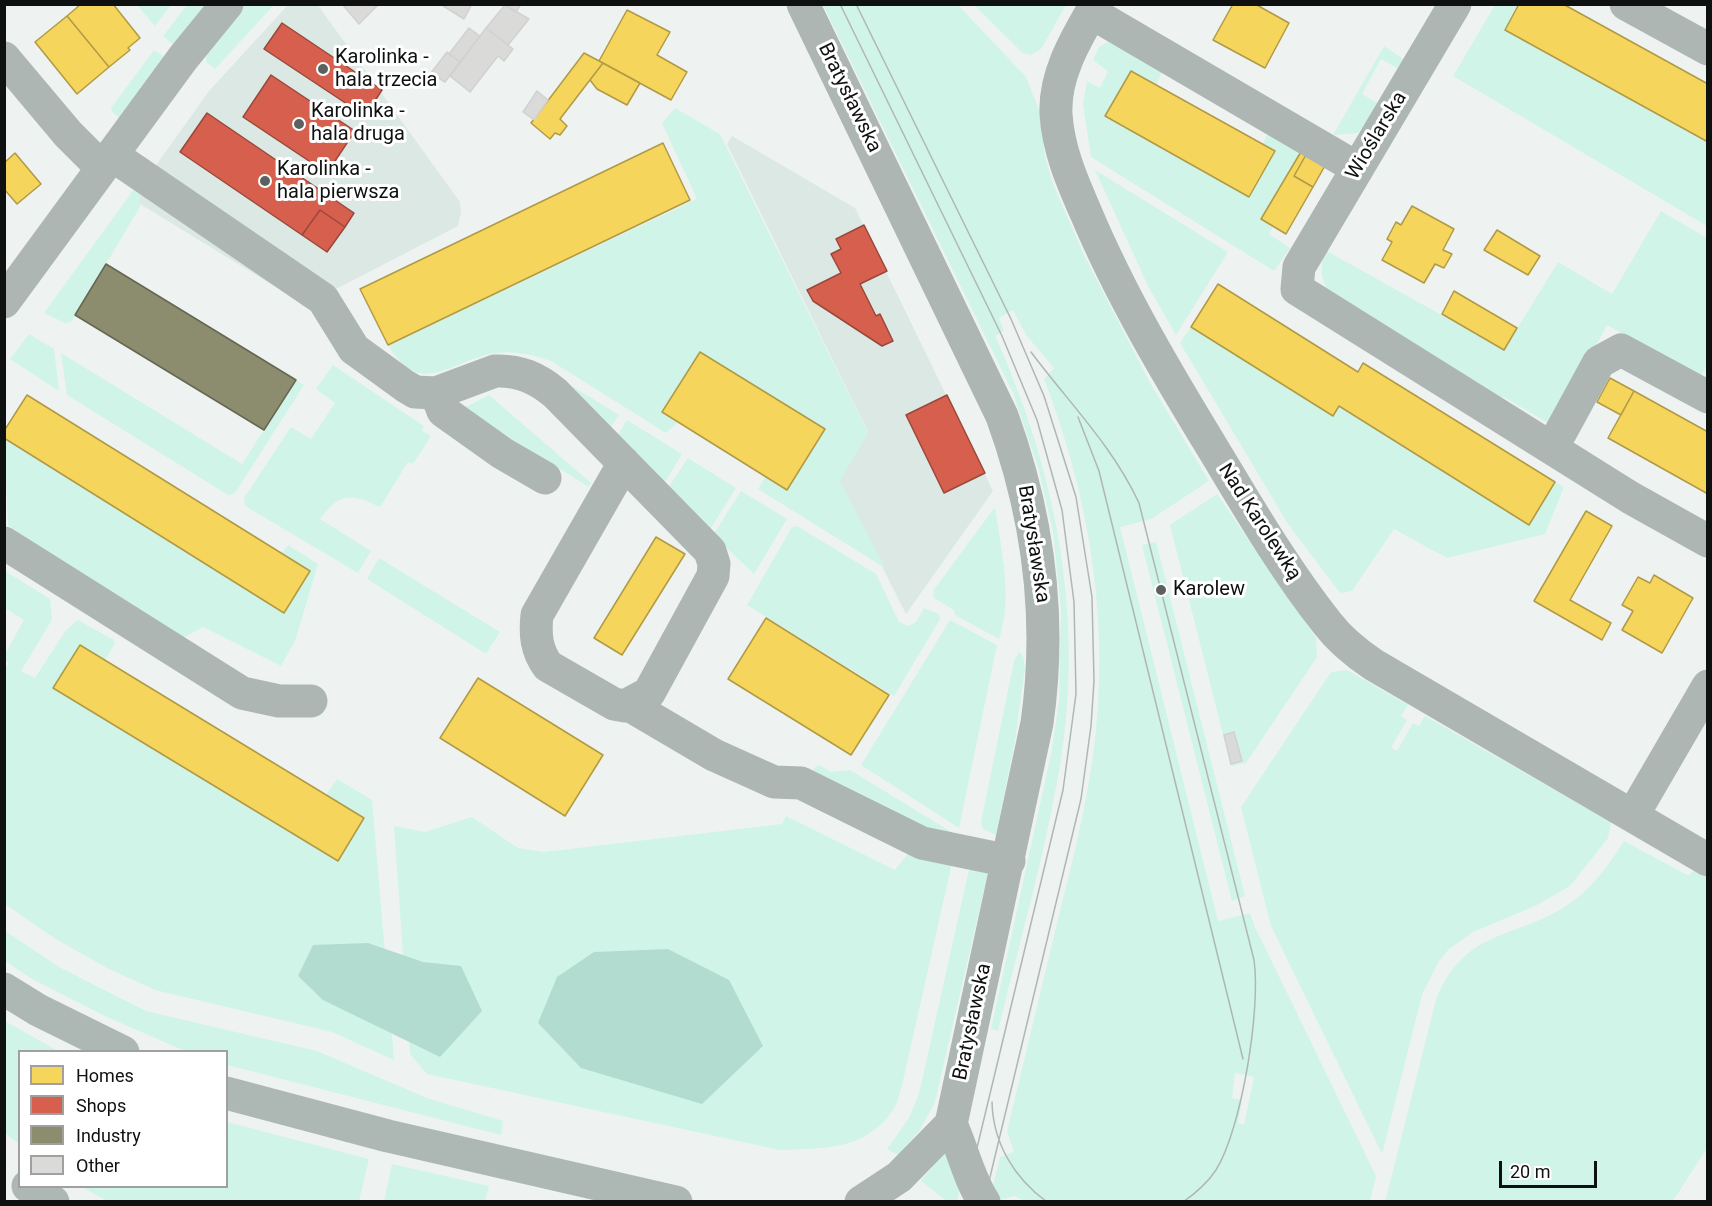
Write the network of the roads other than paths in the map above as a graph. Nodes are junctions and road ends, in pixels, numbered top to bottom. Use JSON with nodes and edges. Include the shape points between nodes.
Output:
{"nodes":[{"id":1,"x":227,"y":4,"type":"edge"},
{"id":2,"x":803,"y":4,"type":"edge"},
{"id":3,"x":1455,"y":4,"type":"edge"},
{"id":4,"x":1626,"y":4,"type":"edge"},
{"id":5,"x":1094,"y":9,"type":"edge"},
{"id":6,"x":1707,"y":49,"type":"edge"},
{"id":7,"x":4,"y":58,"type":"edge"},
{"id":8,"x":107,"y":161,"type":"junction"},
{"id":9,"x":1357,"y":168,"type":"junction"},
{"id":10,"x":4,"y":302,"type":"edge"},
{"id":11,"x":436,"y":393,"type":"junction"},
{"id":12,"x":1707,"y":398,"type":"edge"},
{"id":13,"x":1552,"y":448,"type":"junction"},
{"id":14,"x":624,"y":463,"type":"junction"},
{"id":15,"x":544,"y":478,"type":"dead end"},
{"id":16,"x":1707,"y":541,"type":"edge"},
{"id":17,"x":4,"y":543,"type":"edge"},
{"id":18,"x":1707,"y":686,"type":"edge"},
{"id":19,"x":310,"y":701,"type":"dead end"},
{"id":20,"x":629,"y":705,"type":"junction"},
{"id":21,"x":1633,"y":815,"type":"junction"},
{"id":22,"x":1707,"y":860,"type":"edge"},
{"id":23,"x":1008,"y":861,"type":"junction"},
{"id":24,"x":4,"y":989,"type":"edge"},
{"id":25,"x":119,"y":1050,"type":"edge"},
{"id":26,"x":228,"y":1093,"type":"edge"},
{"id":27,"x":951,"y":1124,"type":"junction"},
{"id":28,"x":4,"y":1171,"type":"edge"},
{"id":29,"x":18,"y":1180,"type":"edge"},
{"id":30,"x":31,"y":1188,"type":"edge"},
{"id":31,"x":655,"y":1200,"type":"edge"},
{"id":32,"x":53,"y":1202,"type":"edge"},
{"id":33,"x":861,"y":1202,"type":"edge"},
{"id":34,"x":984,"y":1202,"type":"edge"}],
"edges":[{"from":1,"to":8,"type":"street"},
{"from":2,"to":23,"type":"street","name":"Bratysławska","via":[[989,387],[1011,440],[1035,530],[1044,610],[1041,696]]},
{"from":3,"to":9,"type":"street","name":"Wioślarska"},
{"from":4,"to":6,"type":"street"},
{"from":5,"to":9,"type":"street"},
{"from":5,"to":21,"type":"street","name":"Nad Karolewką","via":[[1065,64],[1058,89],[1059,138],[1068,171],[1126,298],[1172,382],[1286,566],[1327,623],[1356,654]]},
{"from":7,"to":8,"type":"street","via":[[68,134]]},
{"from":8,"to":10,"type":"street"},
{"from":8,"to":11,"type":"street","via":[[323,299],[344,336],[363,356],[415,392]]},
{"from":9,"to":13,"type":"street","name":"Wioślarska","via":[[1299,267],[1297,289]]},
{"from":11,"to":14,"type":"street","via":[[495,371],[523,374],[555,393]]},
{"from":11,"to":15,"type":"street","via":[[443,411]]},
{"from":12,"to":13,"type":"street","via":[[1621,350],[1599,362]]},
{"from":13,"to":16,"type":"street"},
{"from":14,"to":20,"type":"street","via":[[710,551],[714,564],[713,576],[649,693]]},
{"from":14,"to":20,"type":"street","via":[[537,615],[535,630],[541,656],[548,666],[614,704]]},
{"from":17,"to":19,"type":"street","via":[[242,693],[279,701]]},
{"from":18,"to":21,"type":"street"},
{"from":20,"to":23,"type":"street","via":[[714,754],[774,782],[801,783],[922,843]]},
{"from":21,"to":22,"type":"street","name":"Nad Karolewką"},
{"from":23,"to":27,"type":"street","name":"Bratysławska"},
{"from":24,"to":25,"type":"main road"},
{"from":26,"to":31,"type":"main road","via":[[388,1136]]},
{"from":27,"to":33,"type":"street","via":[[899,1177]]},
{"from":27,"to":34,"type":"street"},
{"from":28,"to":29,"type":"main road"},
{"from":30,"to":32,"type":"main road"}]}
